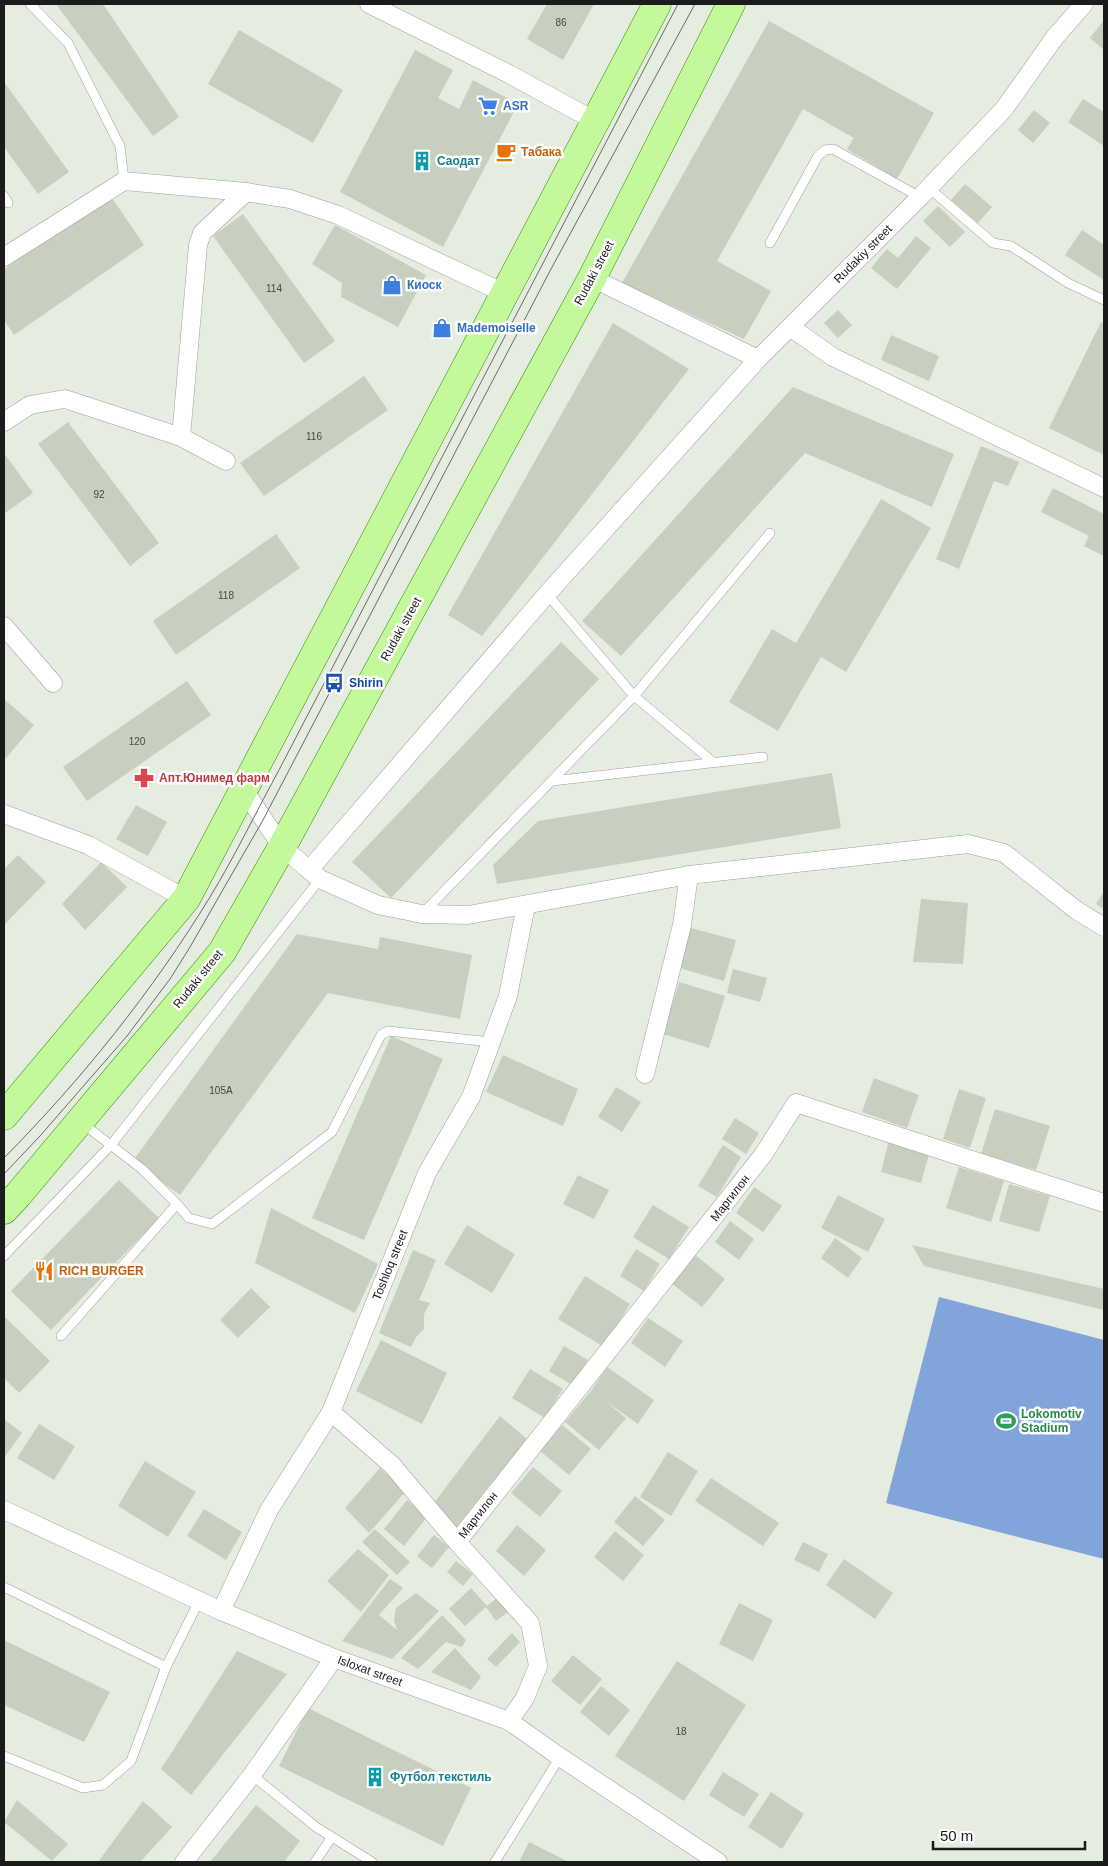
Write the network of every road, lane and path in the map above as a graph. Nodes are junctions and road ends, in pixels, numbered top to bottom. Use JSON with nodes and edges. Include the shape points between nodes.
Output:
{"nodes":[{"id":1,"x":30,"y":4,"type":"edge"},
{"id":2,"x":657,"y":4,"type":"edge"},
{"id":3,"x":731,"y":4,"type":"edge"},
{"id":4,"x":1084,"y":4,"type":"edge"},
{"id":5,"x":377,"y":6,"type":"edge"},
{"id":6,"x":594,"y":121,"type":"junction"},
{"id":7,"x":124,"y":181,"type":"junction"},
{"id":8,"x":246,"y":192,"type":"junction"},
{"id":9,"x":925,"y":192,"type":"junction"},
{"id":10,"x":770,"y":243,"type":"dead end"},
{"id":11,"x":4,"y":257,"type":"edge"},
{"id":12,"x":592,"y":278,"type":"junction"},
{"id":13,"x":504,"y":294,"type":"junction"},
{"id":14,"x":1104,"y":300,"type":"edge"},
{"id":15,"x":790,"y":327,"type":"junction"},
{"id":16,"x":758,"y":359,"type":"junction"},
{"id":17,"x":4,"y":422,"type":"edge"},
{"id":18,"x":181,"y":438,"type":"junction"},
{"id":19,"x":226,"y":461,"type":"dead end"},
{"id":20,"x":1104,"y":488,"type":"edge"},
{"id":21,"x":770,"y":533,"type":"dead end"},
{"id":22,"x":547,"y":594,"type":"junction"},
{"id":23,"x":4,"y":626,"type":"edge"},
{"id":24,"x":52,"y":683,"type":"dead end"},
{"id":25,"x":634,"y":696,"type":"junction"},
{"id":26,"x":763,"y":757,"type":"dead end"},
{"id":27,"x":713,"y":762,"type":"junction"},
{"id":28,"x":552,"y":781,"type":"junction"},
{"id":29,"x":244,"y":790,"type":"junction"},
{"id":30,"x":4,"y":814,"type":"edge"},
{"id":31,"x":282,"y":847,"type":"junction"},
{"id":32,"x":314,"y":874,"type":"junction"},
{"id":33,"x":689,"y":875,"type":"junction"},
{"id":34,"x":186,"y":899,"type":"junction"},
{"id":35,"x":526,"y":905,"type":"junction"},
{"id":36,"x":422,"y":914,"type":"junction"},
{"id":37,"x":1104,"y":926,"type":"edge"},
{"id":38,"x":491,"y":1042,"type":"junction"},
{"id":39,"x":644,"y":1074,"type":"dead end"},
{"id":40,"x":4,"y":1116,"type":"edge"},
{"id":41,"x":80,"y":1121,"type":"junction"},
{"id":42,"x":111,"y":1145,"type":"junction"},
{"id":43,"x":1104,"y":1203,"type":"edge"},
{"id":44,"x":177,"y":1204,"type":"junction"},
{"id":45,"x":4,"y":1210,"type":"edge"},
{"id":46,"x":4,"y":1256,"type":"edge"},
{"id":47,"x":61,"y":1336,"type":"dead end"},
{"id":48,"x":331,"y":1412,"type":"junction"},
{"id":49,"x":4,"y":1510,"type":"edge"},
{"id":50,"x":457,"y":1542,"type":"junction"},
{"id":51,"x":4,"y":1586,"type":"edge"},
{"id":52,"x":199,"y":1601,"type":"junction"},
{"id":53,"x":221,"y":1611,"type":"junction"},
{"id":54,"x":334,"y":1658,"type":"junction"},
{"id":55,"x":166,"y":1667,"type":"junction"},
{"id":56,"x":509,"y":1721,"type":"junction"},
{"id":57,"x":4,"y":1756,"type":"edge"},
{"id":58,"x":560,"y":1757,"type":"junction"},
{"id":59,"x":252,"y":1775,"type":"junction"},
{"id":60,"x":332,"y":1837,"type":"junction"},
{"id":61,"x":184,"y":1862,"type":"edge"},
{"id":62,"x":315,"y":1862,"type":"edge"},
{"id":63,"x":372,"y":1862,"type":"edge"},
{"id":64,"x":495,"y":1862,"type":"edge"},
{"id":65,"x":718,"y":1862,"type":"edge"}],
"edges":[{"from":1,"to":7,"type":"lane","via":[[68,43],[120,146]]},
{"from":2,"to":6,"type":"main road"},
{"from":3,"to":12,"type":"main road","name":"Rudaki street"},
{"from":4,"to":9,"type":"street","name":"Rudakiy street","via":[[1055,37],[1004,109]]},
{"from":5,"to":6,"type":"street"},
{"from":6,"to":13,"type":"main road"},
{"from":7,"to":8,"type":"street"},
{"from":7,"to":11,"type":"street"},
{"from":8,"to":13,"type":"street","via":[[290,199],[338,215]]},
{"from":8,"to":18,"type":"street","via":[[202,234],[198,245]]},
{"from":9,"to":10,"type":"lane","via":[[833,149],[825,150],[818,156]]},
{"from":9,"to":14,"type":"lane","via":[[993,244],[1011,246],[1068,283]]},
{"from":9,"to":15,"type":"street","name":"Rudakiy street"},
{"from":12,"to":16,"type":"street"},
{"from":12,"to":31,"type":"main road","name":"Rudaki street"},
{"from":13,"to":29,"type":"main road"},
{"from":15,"to":16,"type":"street","name":"Rudakiy street"},
{"from":15,"to":20,"type":"street","via":[[833,357]]},
{"from":16,"to":22,"type":"street","name":"Rudakiy street"},
{"from":17,"to":18,"type":"street","via":[[30,405],[65,399]]},
{"from":18,"to":19,"type":"street"},
{"from":21,"to":25,"type":"lane"},
{"from":22,"to":25,"type":"lane"},
{"from":22,"to":32,"type":"street","name":"Rudakiy street"},
{"from":23,"to":24,"type":"street"},
{"from":25,"to":27,"type":"lane"},
{"from":25,"to":28,"type":"lane"},
{"from":26,"to":27,"type":"lane"},
{"from":27,"to":28,"type":"lane"},
{"from":28,"to":36,"type":"lane"},
{"from":29,"to":31,"type":"street"},
{"from":29,"to":34,"type":"main road"},
{"from":30,"to":34,"type":"street","via":[[88,845]]},
{"from":31,"to":32,"type":"street"},
{"from":31,"to":41,"type":"main road","name":"Rudaki street","via":[[222,952]]},
{"from":32,"to":36,"type":"street","via":[[378,905]]},
{"from":32,"to":42,"type":"lane"},
{"from":33,"to":35,"type":"street"},
{"from":33,"to":37,"type":"street","via":[[968,844],[1004,854],[1076,910]]},
{"from":33,"to":39,"type":"street","via":[[682,925]]},
{"from":34,"to":40,"type":"main road"},
{"from":35,"to":36,"type":"street","via":[[468,915]]},
{"from":35,"to":38,"type":"street","name":"Toshloq street","via":[[508,996]]},
{"from":38,"to":44,"type":"lane","via":[[388,1031],[381,1036],[332,1132],[212,1224],[188,1218]]},
{"from":38,"to":48,"type":"street","name":"Toshloq street","via":[[471,1097],[427,1173]]},
{"from":41,"to":42,"type":"lane"},
{"from":41,"to":45,"type":"main road","name":"Rudaki street"},
{"from":42,"to":44,"type":"lane","via":[[142,1169]]},
{"from":42,"to":46,"type":"lane"},
{"from":43,"to":50,"type":"street","name":"Маргилон","via":[[796,1104],[763,1155]]},
{"from":44,"to":47,"type":"lane"},
{"from":48,"to":50,"type":"street","via":[[392,1464]]},
{"from":48,"to":53,"type":"street","name":"Toshloq street","via":[[269,1510]]},
{"from":49,"to":52,"type":"street","name":"Isloxat street"},
{"from":50,"to":56,"type":"street","via":[[530,1622],[538,1666],[525,1698]]},
{"from":51,"to":55,"type":"lane"},
{"from":52,"to":53,"type":"street","name":"Isloxat street"},
{"from":52,"to":55,"type":"lane"},
{"from":53,"to":54,"type":"street","name":"Isloxat street"},
{"from":54,"to":56,"type":"street","name":"Isloxat street"},
{"from":54,"to":59,"type":"street"},
{"from":55,"to":57,"type":"lane","via":[[131,1761],[104,1785],[83,1788]]},
{"from":56,"to":58,"type":"street","name":"Isloxat street"},
{"from":58,"to":64,"type":"lane"},
{"from":58,"to":65,"type":"street","name":"Isloxat street"},
{"from":59,"to":60,"type":"lane"},
{"from":59,"to":61,"type":"street"},
{"from":60,"to":62,"type":"lane"},
{"from":60,"to":63,"type":"lane"}]}
